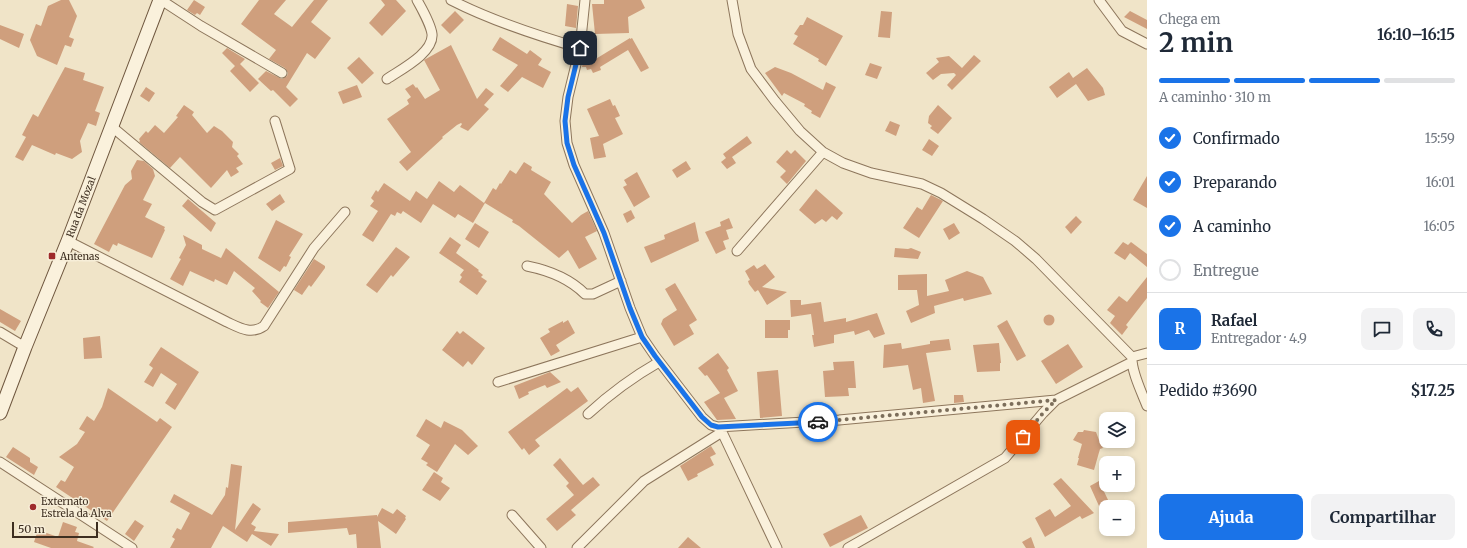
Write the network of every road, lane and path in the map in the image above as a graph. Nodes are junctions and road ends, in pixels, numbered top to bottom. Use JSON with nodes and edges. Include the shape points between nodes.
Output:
{"nodes":[{"id":1,"x":161,"y":0,"type":"edge"},
{"id":2,"x":417,"y":0,"type":"edge"},
{"id":3,"x":451,"y":0,"type":"edge"},
{"id":4,"x":585,"y":0,"type":"edge"},
{"id":5,"x":732,"y":0,"type":"edge"},
{"id":6,"x":1099,"y":0,"type":"edge"},
{"id":7,"x":1147,"y":44,"type":"edge"},
{"id":8,"x":580,"y":48,"type":"junction"},
{"id":9,"x":282,"y":73,"type":"dead end"},
{"id":10,"x":387,"y":79,"type":"dead end"},
{"id":11,"x":275,"y":121,"type":"dead end"},
{"id":12,"x":111,"y":126,"type":"junction"},
{"id":13,"x":823,"y":152,"type":"junction"},
{"id":14,"x":345,"y":212,"type":"dead end"},
{"id":15,"x":68,"y":241,"type":"junction"},
{"id":16,"x":737,"y":251,"type":"dead end"},
{"id":17,"x":527,"y":266,"type":"dead end"},
{"id":18,"x":621,"y":282,"type":"junction"},
{"id":19,"x":0,"y":332,"type":"edge"},
{"id":20,"x":642,"y":337,"type":"junction"},
{"id":21,"x":25,"y":346,"type":"junction"},
{"id":22,"x":1147,"y":353,"type":"edge"},
{"id":23,"x":1132,"y":360,"type":"junction"},
{"id":24,"x":659,"y":362,"type":"junction"},
{"id":25,"x":498,"y":382,"type":"dead end"},
{"id":26,"x":1056,"y":400,"type":"junction"},
{"id":27,"x":1147,"y":406,"type":"edge"},
{"id":28,"x":0,"y":413,"type":"edge"},
{"id":29,"x":588,"y":414,"type":"dead end"},
{"id":30,"x":720,"y":429,"type":"junction"},
{"id":31,"x":0,"y":462,"type":"edge"},
{"id":32,"x":512,"y":515,"type":"dead end"},
{"id":33,"x":132,"y":548,"type":"edge"},
{"id":34,"x":541,"y":548,"type":"edge"},
{"id":35,"x":577,"y":548,"type":"edge"},
{"id":36,"x":777,"y":548,"type":"edge"},
{"id":37,"x":848,"y":548,"type":"edge"}],
"edges":[{"from":1,"to":9,"type":"street","via":[[200,26]]},
{"from":1,"to":12,"type":"main road","name":"Rua da Mozal"},
{"from":2,"to":10,"type":"street","via":[[432,34],[431,42],[422,55]]},
{"from":3,"to":8,"type":"street","via":[[531,34]]},
{"from":4,"to":8,"type":"street"},
{"from":5,"to":13,"type":"street","via":[[738,34],[751,69],[774,101]]},
{"from":6,"to":7,"type":"street","via":[[1122,31]]},
{"from":8,"to":18,"type":"street","via":[[568,97],[565,121],[567,143]]},
{"from":11,"to":12,"type":"street","via":[[290,169],[215,210]]},
{"from":12,"to":15,"type":"main road","name":"Rua da Mozal"},
{"from":13,"to":16,"type":"street"},
{"from":13,"to":23,"type":"street","via":[[843,163],[871,173],[922,184],[942,193],[983,219],[1036,259]]},
{"from":14,"to":15,"type":"street","via":[[314,248],[264,326],[253,331],[227,322]]},
{"from":15,"to":21,"type":"main road","name":"Rua da Mozal"},
{"from":17,"to":18,"type":"street","via":[[565,279],[585,294],[593,294]]},
{"from":18,"to":20,"type":"street"},
{"from":19,"to":21,"type":"street"},
{"from":20,"to":24,"type":"street"},
{"from":20,"to":25,"type":"street"},
{"from":21,"to":28,"type":"main road","name":"Rua da Mozal"},
{"from":22,"to":23,"type":"street"},
{"from":23,"to":26,"type":"street"},
{"from":23,"to":27,"type":"street"},
{"from":24,"to":29,"type":"street","via":[[619,387]]},
{"from":24,"to":30,"type":"street","via":[[702,417]]},
{"from":26,"to":30,"type":"street"},
{"from":26,"to":37,"type":"street","via":[[1005,458]]},
{"from":30,"to":35,"type":"street","via":[[644,481]]},
{"from":30,"to":36,"type":"street"},
{"from":31,"to":33,"type":"street"},
{"from":32,"to":34,"type":"street"}]}
